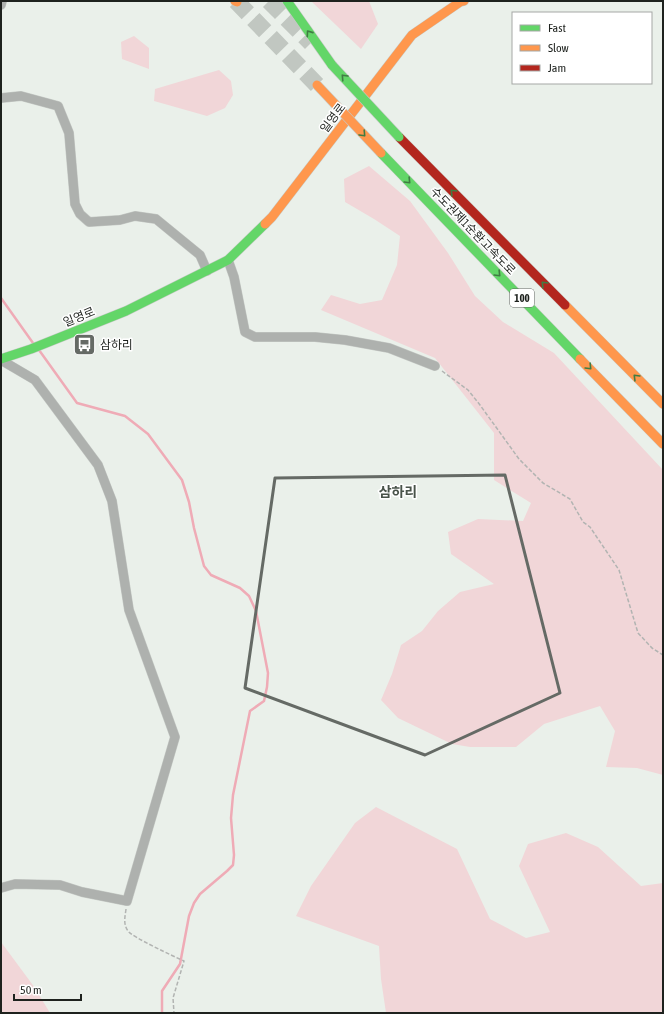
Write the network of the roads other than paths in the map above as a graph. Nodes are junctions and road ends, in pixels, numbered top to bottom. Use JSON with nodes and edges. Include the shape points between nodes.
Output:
{"nodes":[{"id":1,"x":2,"y":1,"type":"edge"},
{"id":2,"x":287,"y":1,"type":"edge"},
{"id":3,"x":464,"y":1,"type":"edge"},
{"id":4,"x":1,"y":5,"type":"edge"},
{"id":5,"x":317,"y":85,"type":"tunnel mouth"},
{"id":6,"x":1,"y":98,"type":"edge"},
{"id":7,"x":228,"y":260,"type":"junction"},
{"id":8,"x":207,"y":271,"type":"junction"},
{"id":9,"x":1,"y":360,"type":"edge"},
{"id":10,"x":435,"y":366,"type":"road end"},
{"id":11,"x":663,"y":404,"type":"edge"},
{"id":12,"x":663,"y":444,"type":"edge"},
{"id":13,"x":1,"y":888,"type":"edge"}],
"edges":[{"from":1,"to":4,"type":"street"},
{"from":11,"to":2,"type":"main road","name":"수도권제1순환고속도로","number":"100","one_way":true,"bridge":true,"via":[[399,137],[332,65]]},
{"from":3,"to":7,"type":"main road","name":"일영로","via":[[412,36],[272,217]]},
{"from":5,"to":12,"type":"main road","name":"수도권제1순환고속도로","number":"100","one_way":true,"bridge":true},
{"from":6,"to":8,"type":"street","via":[[21,96],[58,106],[69,133],[75,204],[88,222],[136,216],[156,219],[200,255]]},
{"from":7,"to":8,"type":"main road","name":"일영로"},
{"from":7,"to":10,"type":"street","via":[[245,332],[255,337],[345,340],[389,348]]},
{"from":8,"to":9,"type":"main road","name":"일영로","via":[[126,312]]},
{"from":9,"to":13,"type":"street","via":[[35,380],[98,465],[112,500],[129,610],[175,737],[127,901],[60,885],[15,884]]}]}
